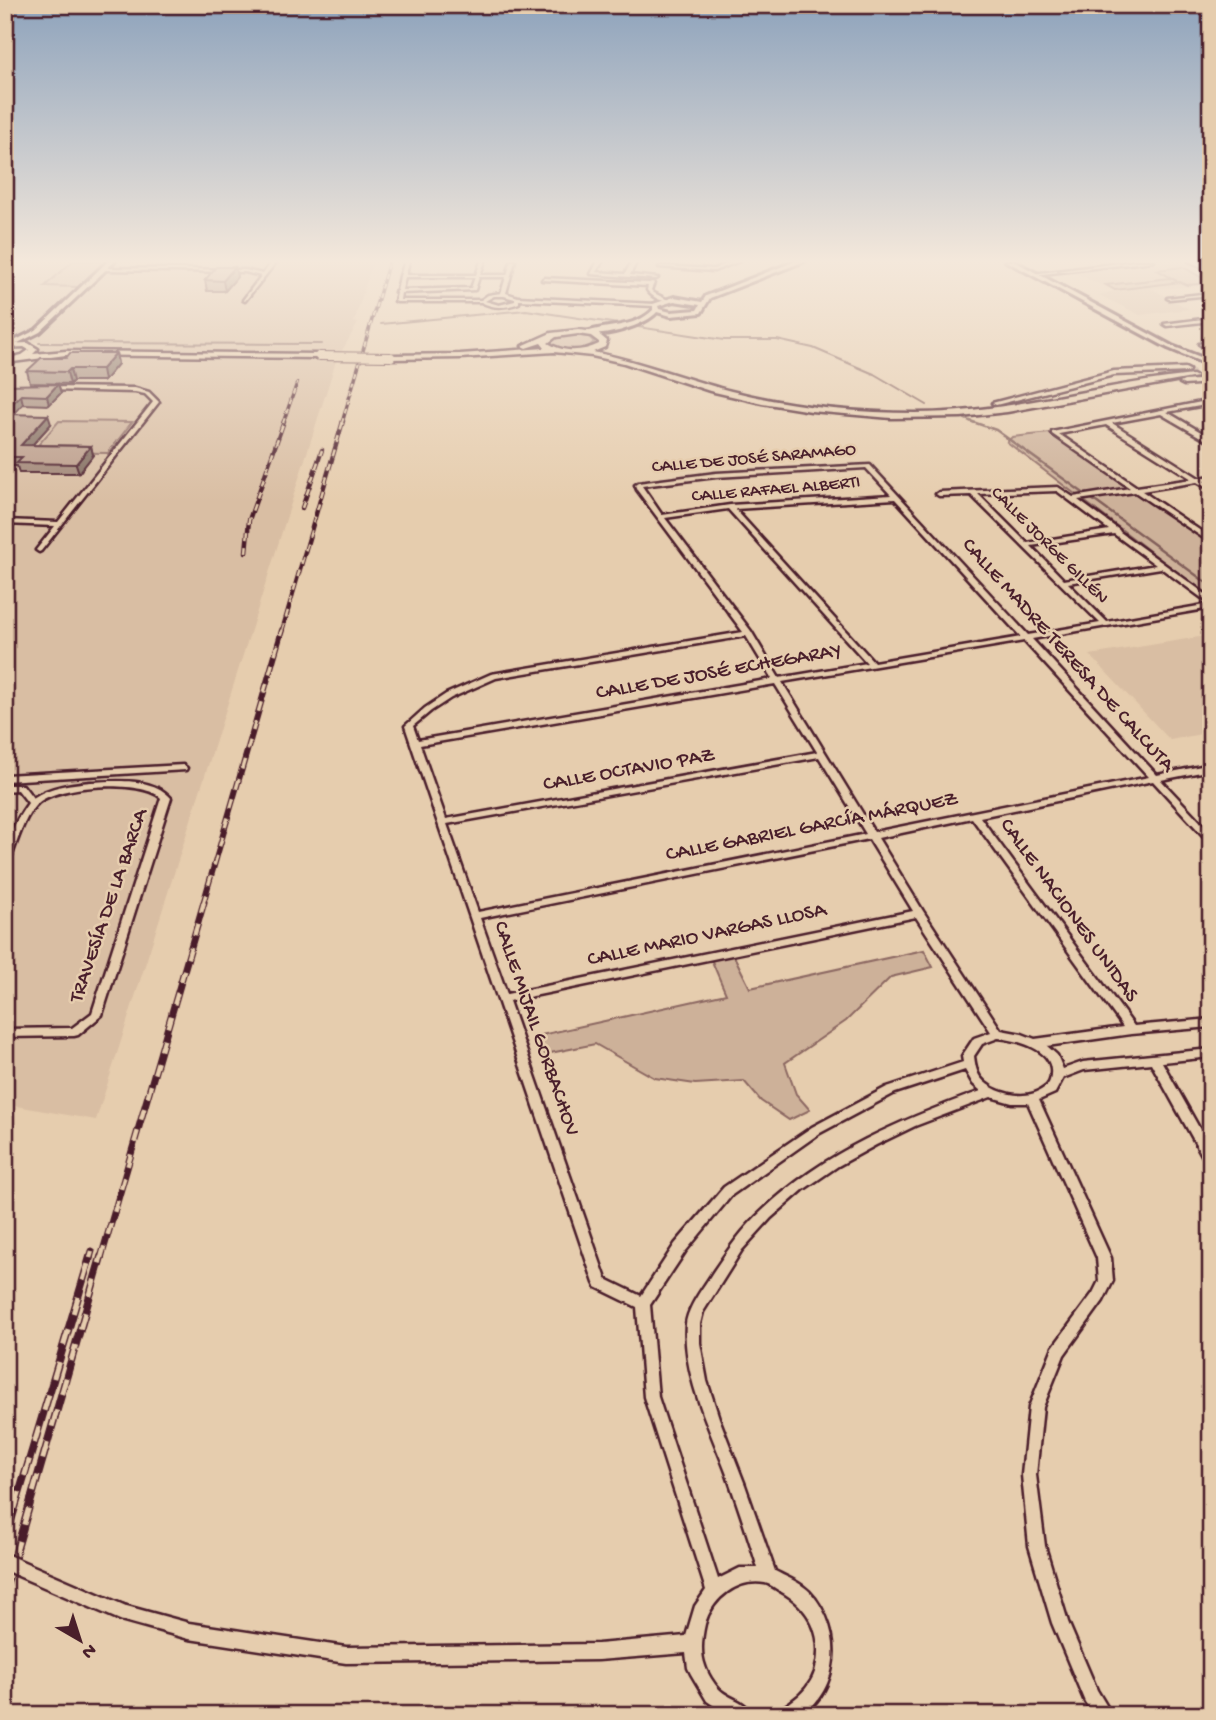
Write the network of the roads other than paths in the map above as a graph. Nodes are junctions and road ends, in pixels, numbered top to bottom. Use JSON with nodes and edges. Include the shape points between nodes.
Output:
{"nodes":[{"id":1,"x":32,"y":341,"type":"edge"},
{"id":2,"x":75,"y":341,"type":"edge"},
{"id":3,"x":533,"y":341,"type":"edge"},
{"id":4,"x":546,"y":341,"type":"edge"},
{"id":5,"x":600,"y":341,"type":"edge"},
{"id":6,"x":1159,"y":341,"type":"edge"},
{"id":7,"x":603,"y":343,"type":"junction"},
{"id":8,"x":1211,"y":343,"type":"edge"},
{"id":9,"x":1202,"y":344,"type":"dead end"},
{"id":10,"x":553,"y":350,"type":"junction"},
{"id":11,"x":574,"y":352,"type":"junction"},
{"id":12,"x":320,"y":354,"type":"junction"},
{"id":13,"x":391,"y":354,"type":"junction"},
{"id":14,"x":26,"y":357,"type":"junction"},
{"id":15,"x":5,"y":361,"type":"edge"},
{"id":16,"x":1211,"y":364,"type":"edge"},
{"id":17,"x":1211,"y":372,"type":"edge"},
{"id":18,"x":1211,"y":381,"type":"edge"},
{"id":19,"x":44,"y":388,"type":"edge"},
{"id":20,"x":1211,"y":402,"type":"edge"},
{"id":21,"x":921,"y":411,"type":"junction"},
{"id":22,"x":1161,"y":411,"type":"junction"},
{"id":23,"x":900,"y":415,"type":"junction"},
{"id":24,"x":1106,"y":422,"type":"junction"},
{"id":25,"x":1211,"y":441,"type":"edge"},
{"id":26,"x":1211,"y":478,"type":"edge"},
{"id":27,"x":1198,"y":480,"type":"junction"},
{"id":28,"x":1211,"y":488,"type":"edge"},
{"id":29,"x":1135,"y":489,"type":"junction"},
{"id":30,"x":972,"y":492,"type":"junction"},
{"id":31,"x":939,"y":494,"type":"dead end"},
{"id":32,"x":897,"y":497,"type":"junction"},
{"id":33,"x":1074,"y":499,"type":"junction"},
{"id":34,"x":730,"y":507,"type":"junction"},
{"id":35,"x":659,"y":517,"type":"junction"},
{"id":36,"x":5,"y":522,"type":"edge"},
{"id":37,"x":60,"y":524,"type":"junction"},
{"id":38,"x":1117,"y":531,"type":"junction"},
{"id":39,"x":1211,"y":541,"type":"edge"},
{"id":40,"x":1025,"y":545,"type":"junction"},
{"id":41,"x":39,"y":550,"type":"dead end"},
{"id":42,"x":1163,"y":566,"type":"junction"},
{"id":43,"x":1063,"y":582,"type":"junction"},
{"id":44,"x":1211,"y":604,"type":"edge"},
{"id":45,"x":1104,"y":623,"type":"junction"},
{"id":46,"x":748,"y":634,"type":"junction"},
{"id":47,"x":1028,"y":638,"type":"junction"},
{"id":48,"x":873,"y":665,"type":"junction"},
{"id":49,"x":779,"y":681,"type":"junction"},
{"id":50,"x":416,"y":743,"type":"junction"},
{"id":51,"x":822,"y":754,"type":"junction"},
{"id":52,"x":1211,"y":767,"type":"edge"},
{"id":53,"x":183,"y":768,"type":"dead end"},
{"id":54,"x":5,"y":778,"type":"edge"},
{"id":55,"x":1156,"y":778,"type":"junction"},
{"id":56,"x":5,"y":788,"type":"edge"},
{"id":57,"x":32,"y":802,"type":"junction"},
{"id":58,"x":974,"y":815,"type":"junction"},
{"id":59,"x":443,"y":822,"type":"junction"},
{"id":60,"x":872,"y":836,"type":"junction"},
{"id":61,"x":1211,"y":839,"type":"edge"},
{"id":62,"x":5,"y":861,"type":"edge"},
{"id":63,"x":919,"y":913,"type":"junction"},
{"id":64,"x":476,"y":916,"type":"junction"},
{"id":65,"x":504,"y":998,"type":"junction"},
{"id":66,"x":1211,"y":1023,"type":"edge"},
{"id":67,"x":1131,"y":1030,"type":"junction"},
{"id":68,"x":5,"y":1033,"type":"edge"},
{"id":69,"x":998,"y":1034,"type":"junction"},
{"id":70,"x":1036,"y":1043,"type":"junction"},
{"id":71,"x":1211,"y":1053,"type":"edge"},
{"id":72,"x":1154,"y":1058,"type":"junction"},
{"id":73,"x":968,"y":1065,"type":"junction"},
{"id":74,"x":1058,"y":1074,"type":"junction"},
{"id":75,"x":991,"y":1092,"type":"junction"},
{"id":76,"x":1032,"y":1099,"type":"junction"},
{"id":77,"x":1211,"y":1161,"type":"edge"},
{"id":78,"x":643,"y":1304,"type":"junction"},
{"id":79,"x":5,"y":1562,"type":"edge"},
{"id":80,"x":769,"y":1577,"type":"junction"},
{"id":81,"x":714,"y":1590,"type":"junction"},
{"id":82,"x":693,"y":1644,"type":"junction"},
{"id":83,"x":737,"y":1713,"type":"edge"},
{"id":84,"x":785,"y":1715,"type":"edge"},
{"id":85,"x":1104,"y":1715,"type":"edge"}],
"edges":[{"from":1,"to":14,"type":"main road","via":[[34,352]]},
{"from":2,"to":12,"type":"main road"},
{"from":3,"to":13,"type":"main road","via":[[510,348]]},
{"from":4,"to":10,"type":"main road"},
{"from":5,"to":7,"type":"main road"},
{"from":6,"to":16,"type":"street"},
{"from":7,"to":11,"type":"main road"},
{"from":7,"to":21,"type":"main road","via":[[613,352],[757,395],[844,408]]},
{"from":8,"to":9,"type":"street"},
{"from":10,"to":11,"type":"main road"},
{"from":10,"to":13,"type":"main road","via":[[460,356]]},
{"from":11,"to":23,"type":"main road","via":[[620,360],[756,400]]},
{"from":12,"to":13,"type":"main road","bridge":true},
{"from":12,"to":14,"type":"main road","via":[[60,353]]},
{"from":14,"to":15,"type":"main road"},
{"from":17,"to":21,"type":"main road","via":[[1123,372],[996,402]]},
{"from":18,"to":23,"type":"main road","via":[[1030,411]]},
{"from":19,"to":37,"type":"street","via":[[135,390],[156,402]]},
{"from":20,"to":22,"type":"street"},
{"from":21,"to":23,"type":"main road","via":[[1010,405],[1121,381],[1190,376],[1003,410]]},
{"from":22,"to":24,"type":"street"},
{"from":22,"to":25,"type":"street"},
{"from":24,"to":27,"type":"street"},
{"from":24,"to":29,"type":"street","via":[[1054,433]]},
{"from":26,"to":27,"type":"street"},
{"from":27,"to":28,"type":"street"},
{"from":27,"to":29,"type":"street"},
{"from":29,"to":33,"type":"street"},
{"from":29,"to":39,"type":"street"},
{"from":30,"to":31,"type":"street"},
{"from":30,"to":33,"type":"street","via":[[1051,488]]},
{"from":30,"to":40,"type":"street","name":"CALLE JORGE GILLÉN"},
{"from":32,"to":34,"type":"street","name":"CALLE RAFAEL ALBERTI"},
{"from":32,"to":35,"type":"street","name":"CALLE DE JOSÉ SARAMAGO","via":[[869,466],[716,475],[638,485]]},
{"from":32,"to":47,"type":"street","name":"CALLE MADRE TERESA DE CALCUTA"},
{"from":33,"to":38,"type":"street"},
{"from":34,"to":35,"type":"street","name":"CALLE RAFAEL ALBERTI"},
{"from":34,"to":48,"type":"street"},
{"from":35,"to":46,"type":"street"},
{"from":36,"to":37,"type":"street"},
{"from":37,"to":41,"type":"street"},
{"from":38,"to":40,"type":"street"},
{"from":38,"to":42,"type":"street"},
{"from":40,"to":43,"type":"street","name":"CALLE JORGE GILLÉN"},
{"from":42,"to":43,"type":"street"},
{"from":42,"to":44,"type":"street"},
{"from":43,"to":45,"type":"street","name":"CALLE JORGE GILLÉN"},
{"from":44,"to":45,"type":"street","name":"CALLE DE JOSÉ ECHEGARAY"},
{"from":45,"to":47,"type":"street","name":"CALLE DE JOSÉ ECHEGARAY"},
{"from":46,"to":49,"type":"street"},
{"from":46,"to":50,"type":"street","via":[[494,676],[429,706],[409,726]]},
{"from":47,"to":48,"type":"street","name":"CALLE DE JOSÉ ECHEGARAY"},
{"from":47,"to":55,"type":"street","name":"CALLE MADRE TERESA DE CALCUTA"},
{"from":48,"to":49,"type":"street","name":"CALLE DE JOSÉ ECHEGARAY"},
{"from":49,"to":50,"type":"street","name":"CALLE DE JOSÉ ECHEGARAY"},
{"from":49,"to":51,"type":"street"},
{"from":50,"to":59,"type":"street","name":"CALLE MIJAIL GORBACHOV"},
{"from":51,"to":59,"type":"street","name":"CALLE OCTAVIO PAZ"},
{"from":51,"to":60,"type":"street"},
{"from":52,"to":55,"type":"street","name":"CALLE GABRIEL GARCÍA MÁRQUEZ"},
{"from":53,"to":54,"type":"street"},
{"from":55,"to":58,"type":"street","name":"CALLE GABRIEL GARCÍA MÁRQUEZ"},
{"from":55,"to":61,"type":"street","name":"CALLE MADRE TERESA DE CALCUTA"},
{"from":56,"to":57,"type":"street","via":[[20,787]]},
{"from":57,"to":62,"type":"street"},
{"from":57,"to":68,"type":"street","name":"TRAVESÍA DE LA BARCA","via":[[67,788],[132,785],[156,789],[166,798],[97,1015],[74,1032]]},
{"from":58,"to":60,"type":"street","name":"CALLE GABRIEL GARCÍA MÁRQUEZ"},
{"from":58,"to":67,"type":"street","name":"CALLE NACIONES UNIDAS"},
{"from":59,"to":64,"type":"street","name":"CALLE MIJAIL GORBACHOV"},
{"from":60,"to":63,"type":"street"},
{"from":60,"to":64,"type":"street","name":"CALLE GABRIEL GARCÍA MÁRQUEZ"},
{"from":63,"to":65,"type":"street","name":"CALLE MARIO VARGAS LLOSA"},
{"from":63,"to":69,"type":"street"},
{"from":64,"to":65,"type":"street","name":"CALLE MIJAIL GORBACHOV"},
{"from":65,"to":78,"type":"street","name":"CALLE MIJAIL GORBACHOV","via":[[601,1283]]},
{"from":66,"to":67,"type":"street"},
{"from":67,"to":70,"type":"street"},
{"from":69,"to":70,"type":"street"},
{"from":69,"to":73,"type":"street","via":[[978,1041]]},
{"from":70,"to":74,"type":"street","via":[[1056,1063]]},
{"from":71,"to":72,"type":"street"},
{"from":72,"to":74,"type":"street","via":[[1083,1066]]},
{"from":72,"to":77,"type":"street"},
{"from":73,"to":75,"type":"street"},
{"from":73,"to":78,"type":"street","via":[[891,1090],[816,1130],[728,1191],[680,1248]]},
{"from":74,"to":76,"type":"street","via":[[1051,1090]]},
{"from":75,"to":76,"type":"street","via":[[1004,1098]]},
{"from":75,"to":80,"type":"street","via":[[939,1110],[843,1155],[787,1195],[730,1254],[693,1321],[695,1355],[714,1422]]},
{"from":76,"to":85,"type":"street","via":[[1104,1258],[1106,1281],[1058,1351],[1037,1407],[1029,1475],[1037,1546],[1059,1623]]},
{"from":78,"to":81,"type":"street","via":[[651,1397]]},
{"from":79,"to":82,"type":"street","bridge":true,"via":[[123,1613],[189,1631],[346,1655],[598,1652]]},
{"from":80,"to":81,"type":"street","via":[[740,1577]]},
{"from":80,"to":84,"type":"street","via":[[808,1601],[827,1644],[817,1689],[802,1706]]},
{"from":81,"to":82,"type":"street","via":[[701,1607]]},
{"from":82,"to":83,"type":"street","via":[[700,1675],[714,1695]]}]}
